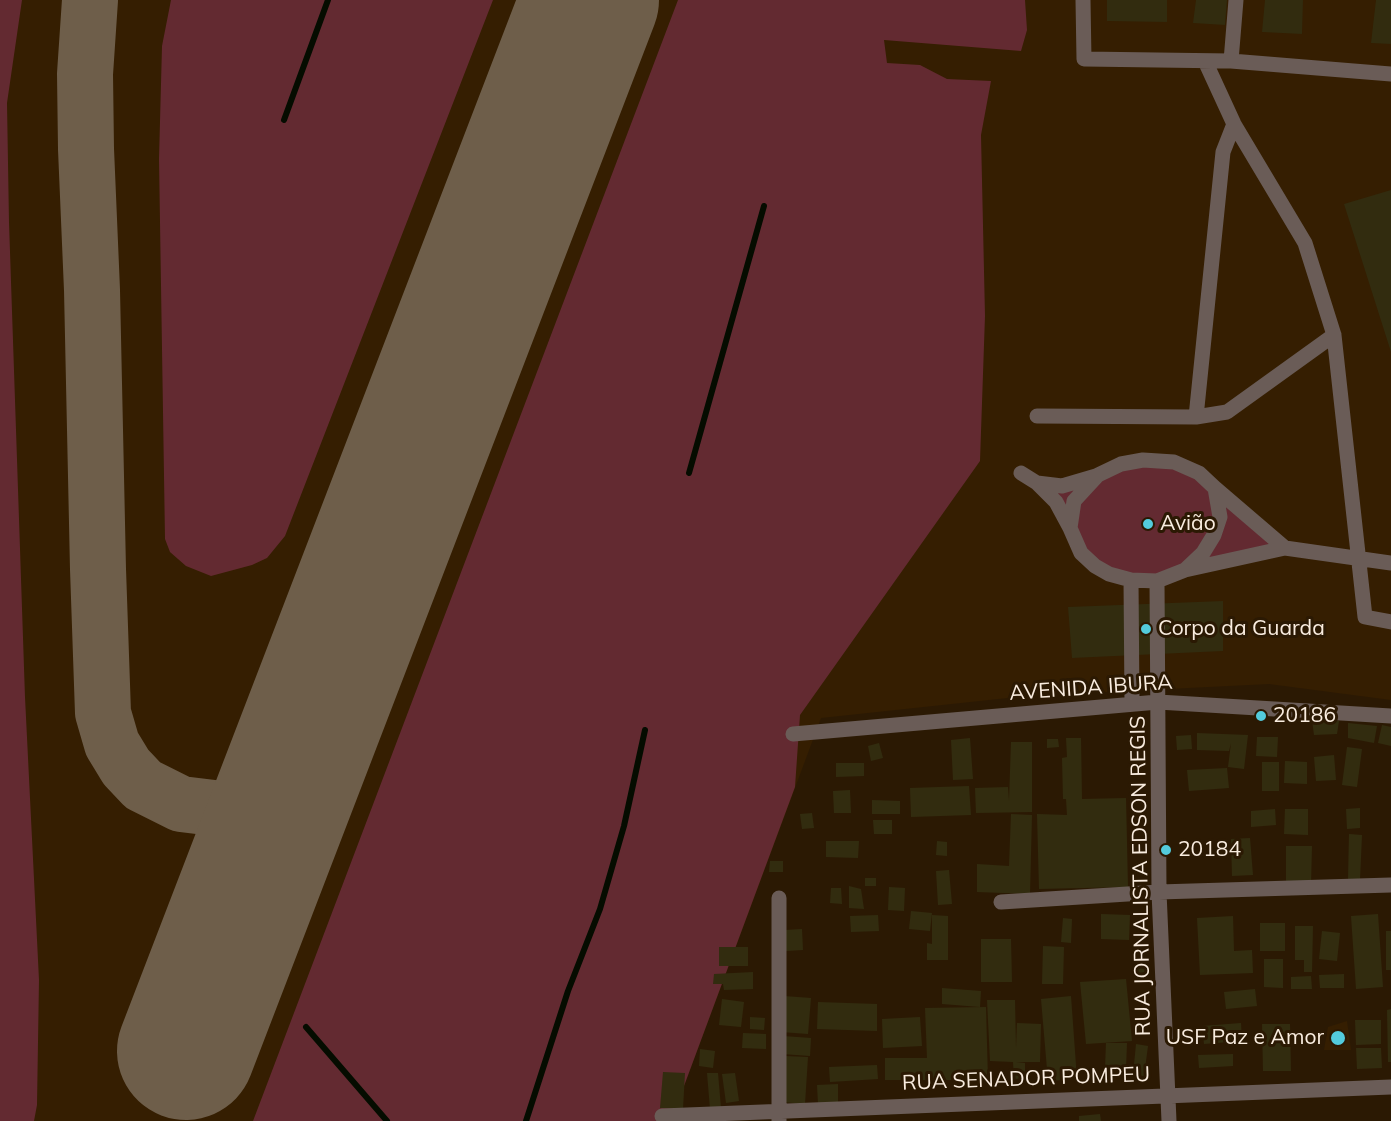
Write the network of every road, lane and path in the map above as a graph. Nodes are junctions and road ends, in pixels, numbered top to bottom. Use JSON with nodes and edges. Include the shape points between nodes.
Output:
{"nodes":[{"id":1,"x":1083,"y":0,"type":"edge"},
{"id":2,"x":1236,"y":0,"type":"edge"},
{"id":3,"x":1205,"y":61,"type":"junction"},
{"id":4,"x":1231,"y":61,"type":"junction"},
{"id":5,"x":1391,"y":74,"type":"edge"},
{"id":6,"x":1234,"y":124,"type":"junction"},
{"id":7,"x":1334,"y":335,"type":"junction"},
{"id":8,"x":1037,"y":416,"type":"dead end"},
{"id":9,"x":1196,"y":417,"type":"junction"},
{"id":10,"x":1021,"y":473,"type":"dead end"},
{"id":11,"x":1098,"y":475,"type":"junction"},
{"id":12,"x":1037,"y":483,"type":"junction"},
{"id":13,"x":1215,"y":488,"type":"junction"},
{"id":14,"x":1070,"y":528,"type":"junction"},
{"id":15,"x":1284,"y":548,"type":"junction"},
{"id":16,"x":1361,"y":558,"type":"junction"},
{"id":17,"x":1391,"y":563,"type":"edge"},
{"id":18,"x":1185,"y":570,"type":"junction"},
{"id":19,"x":1131,"y":580,"type":"junction"},
{"id":20,"x":1157,"y":580,"type":"junction"},
{"id":21,"x":1391,"y":622,"type":"edge"},
{"id":22,"x":1158,"y":702,"type":"junction"},
{"id":23,"x":1132,"y":704,"type":"junction"},
{"id":24,"x":1391,"y":716,"type":"edge"},
{"id":25,"x":793,"y":734,"type":"dead end"},
{"id":26,"x":1391,"y":885,"type":"edge"},
{"id":27,"x":1159,"y":892,"type":"junction"},
{"id":28,"x":779,"y":898,"type":"dead end"},
{"id":29,"x":1001,"y":902,"type":"dead end"},
{"id":30,"x":1391,"y":1087,"type":"edge"},
{"id":31,"x":1168,"y":1094,"type":"junction"},
{"id":32,"x":662,"y":1116,"type":"dead end"},
{"id":33,"x":779,"y":1116,"type":"edge"},
{"id":34,"x":1169,"y":1121,"type":"edge"}],
"edges":[{"from":1,"to":3,"type":"street","via":[[1084,59]]},
{"from":2,"to":4,"type":"street"},
{"from":3,"to":4,"type":"street"},
{"from":3,"to":6,"type":"street"},
{"from":4,"to":5,"type":"street"},
{"from":6,"to":7,"type":"street","via":[[1305,243]]},
{"from":6,"to":9,"type":"street","via":[[1223,152]]},
{"from":7,"to":9,"type":"street","via":[[1227,412]]},
{"from":7,"to":16,"type":"street"},
{"from":8,"to":9,"type":"street"},
{"from":10,"to":12,"type":"street"},
{"from":11,"to":12,"type":"street","via":[[1062,486]]},
{"from":11,"to":13,"type":"street","via":[[1121,464],[1143,460],[1174,462],[1199,472]]},
{"from":11,"to":14,"type":"street","via":[[1074,501]]},
{"from":12,"to":14,"type":"street","via":[[1056,502]]},
{"from":13,"to":15,"type":"street"},
{"from":13,"to":18,"type":"street","via":[[1220,517],[1214,535],[1203,553]]},
{"from":14,"to":19,"type":"street","via":[[1081,553],[1095,566]]},
{"from":15,"to":16,"type":"street"},
{"from":15,"to":18,"type":"street"},
{"from":16,"to":17,"type":"street"},
{"from":16,"to":21,"type":"street","via":[[1365,617]]},
{"from":18,"to":20,"type":"street"},
{"from":19,"to":20,"type":"street"},
{"from":19,"to":23,"type":"street"},
{"from":20,"to":22,"type":"street","name":"RUA JORNALISTA EDSON REGIS"},
{"from":22,"to":23,"type":"street","name":"AVENIDA IBURA"},
{"from":22,"to":24,"type":"street","name":"AVENIDA IBURA"},
{"from":22,"to":27,"type":"street","name":"RUA JORNALISTA EDSON REGIS"},
{"from":23,"to":25,"type":"street","name":"AVENIDA IBURA"},
{"from":26,"to":27,"type":"street"},
{"from":27,"to":29,"type":"street"},
{"from":27,"to":31,"type":"street","name":"RUA JORNALISTA EDSON REGIS"},
{"from":28,"to":33,"type":"street"},
{"from":30,"to":31,"type":"street","name":"RUA SENADOR POMPEU"},
{"from":31,"to":33,"type":"street","name":"RUA SENADOR POMPEU"},
{"from":31,"to":34,"type":"street","name":"RUA JORNALISTA EDSON REGIS"},
{"from":32,"to":33,"type":"street","name":"RUA SENADOR POMPEU"}]}
